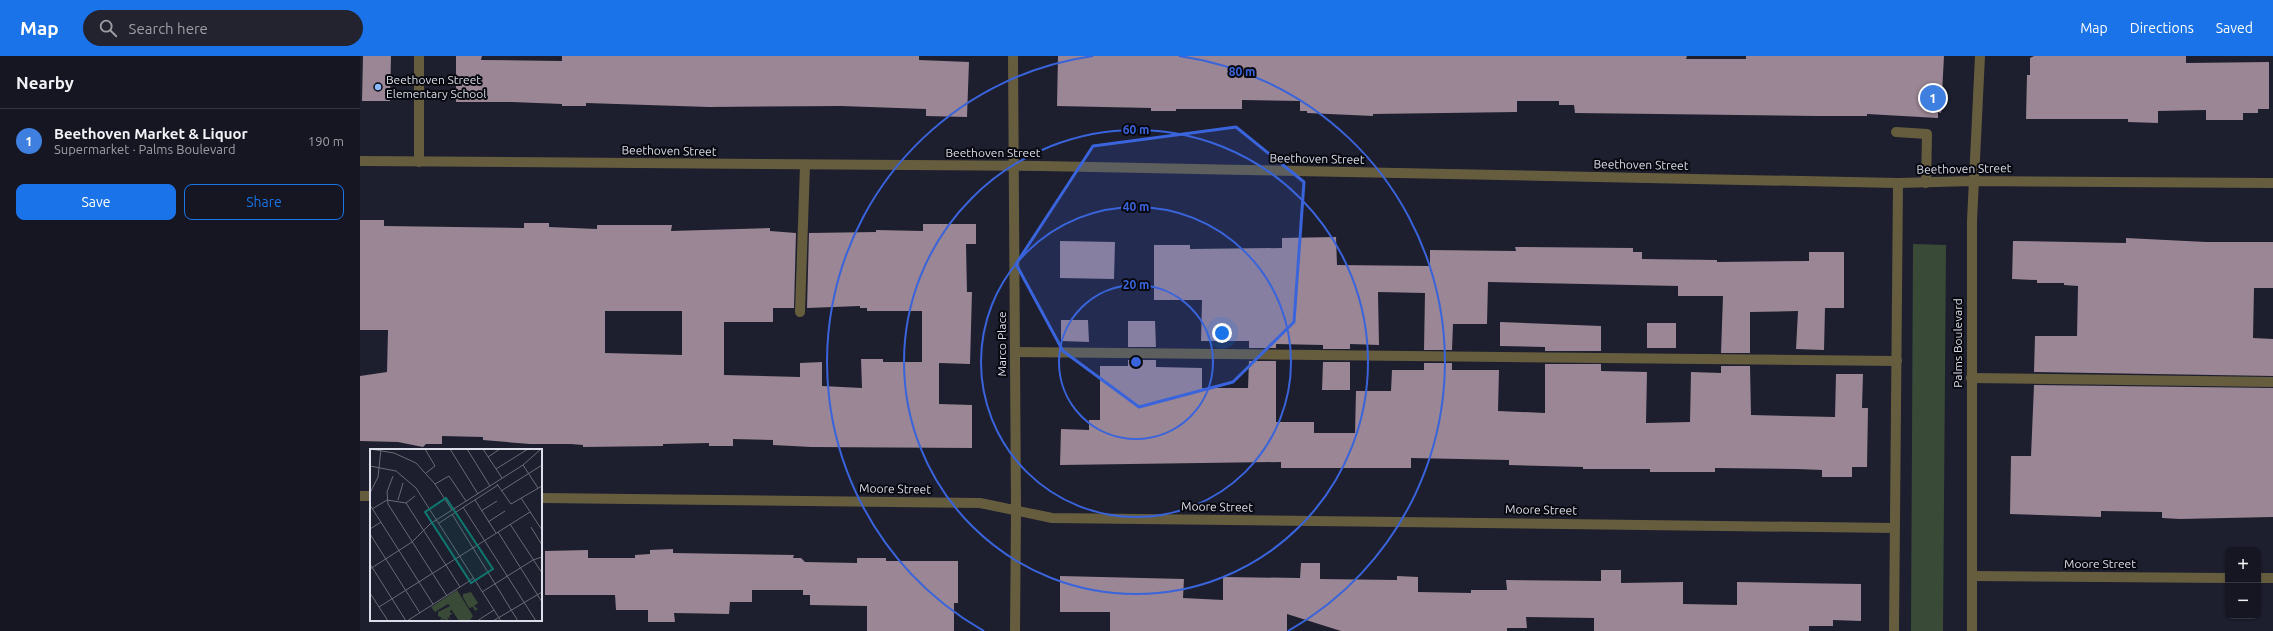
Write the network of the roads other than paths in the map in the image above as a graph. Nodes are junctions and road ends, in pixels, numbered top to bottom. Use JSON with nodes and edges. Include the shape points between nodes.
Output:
{"nodes":[{"id":1,"x":420,"y":56,"type":"edge"},
{"id":2,"x":1013,"y":56,"type":"edge"},
{"id":3,"x":1980,"y":56,"type":"edge"},
{"id":4,"x":1896,"y":132,"type":"dead end"},
{"id":5,"x":360,"y":161,"type":"edge"},
{"id":6,"x":419,"y":162,"type":"junction"},
{"id":7,"x":805,"y":165,"type":"junction"},
{"id":8,"x":1014,"y":166,"type":"junction"},
{"id":9,"x":1972,"y":181,"type":"junction"},
{"id":10,"x":1898,"y":183,"type":"junction"},
{"id":11,"x":1926,"y":183,"type":"junction"},
{"id":12,"x":2273,"y":183,"type":"edge"},
{"id":13,"x":800,"y":312,"type":"dead end"},
{"id":14,"x":1015,"y":352,"type":"junction"},
{"id":15,"x":1897,"y":361,"type":"junction"},
{"id":16,"x":1971,"y":378,"type":"junction"},
{"id":17,"x":2273,"y":382,"type":"edge"},
{"id":18,"x":542,"y":498,"type":"edge"},
{"id":19,"x":1016,"y":511,"type":"junction"},
{"id":20,"x":1895,"y":528,"type":"junction"},
{"id":21,"x":1972,"y":576,"type":"junction"},
{"id":22,"x":2225,"y":578,"type":"edge"},
{"id":23,"x":2261,"y":578,"type":"edge"},
{"id":24,"x":2273,"y":578,"type":"edge"},
{"id":25,"x":1015,"y":631,"type":"edge"},
{"id":26,"x":1894,"y":631,"type":"edge"},
{"id":27,"x":1972,"y":631,"type":"edge"}],
"edges":[{"from":1,"to":6,"type":"street"},
{"from":2,"to":8,"type":"street","name":"Marco Place"},
{"from":3,"to":9,"type":"street","name":"Palms Boulevard"},
{"from":4,"to":11,"type":"street","via":[[1926,134]]},
{"from":5,"to":6,"type":"street","name":"Beethoven Street"},
{"from":6,"to":7,"type":"street","name":"Beethoven Street"},
{"from":7,"to":8,"type":"street","name":"Beethoven Street"},
{"from":7,"to":13,"type":"street"},
{"from":8,"to":10,"type":"street","name":"Beethoven Street"},
{"from":8,"to":14,"type":"street","name":"Marco Place"},
{"from":9,"to":11,"type":"street","name":"Beethoven Street"},
{"from":9,"to":12,"type":"street","name":"Beethoven Street"},
{"from":9,"to":16,"type":"street","name":"Palms Boulevard"},
{"from":10,"to":11,"type":"street","name":"Beethoven Street"},
{"from":10,"to":15,"type":"street"},
{"from":14,"to":15,"type":"street"},
{"from":14,"to":19,"type":"street","name":"Marco Place"},
{"from":15,"to":20,"type":"street"},
{"from":16,"to":17,"type":"street"},
{"from":16,"to":21,"type":"street","name":"Palms Boulevard"},
{"from":18,"to":19,"type":"street","name":"Moore Street","via":[[980,503]]},
{"from":19,"to":20,"type":"street","name":"Moore Street","via":[[1052,518]]},
{"from":19,"to":25,"type":"street","name":"Marco Place"},
{"from":20,"to":26,"type":"street"},
{"from":21,"to":22,"type":"street","name":"Moore Street"},
{"from":21,"to":27,"type":"street","name":"Palms Boulevard"},
{"from":23,"to":24,"type":"street"}]}
